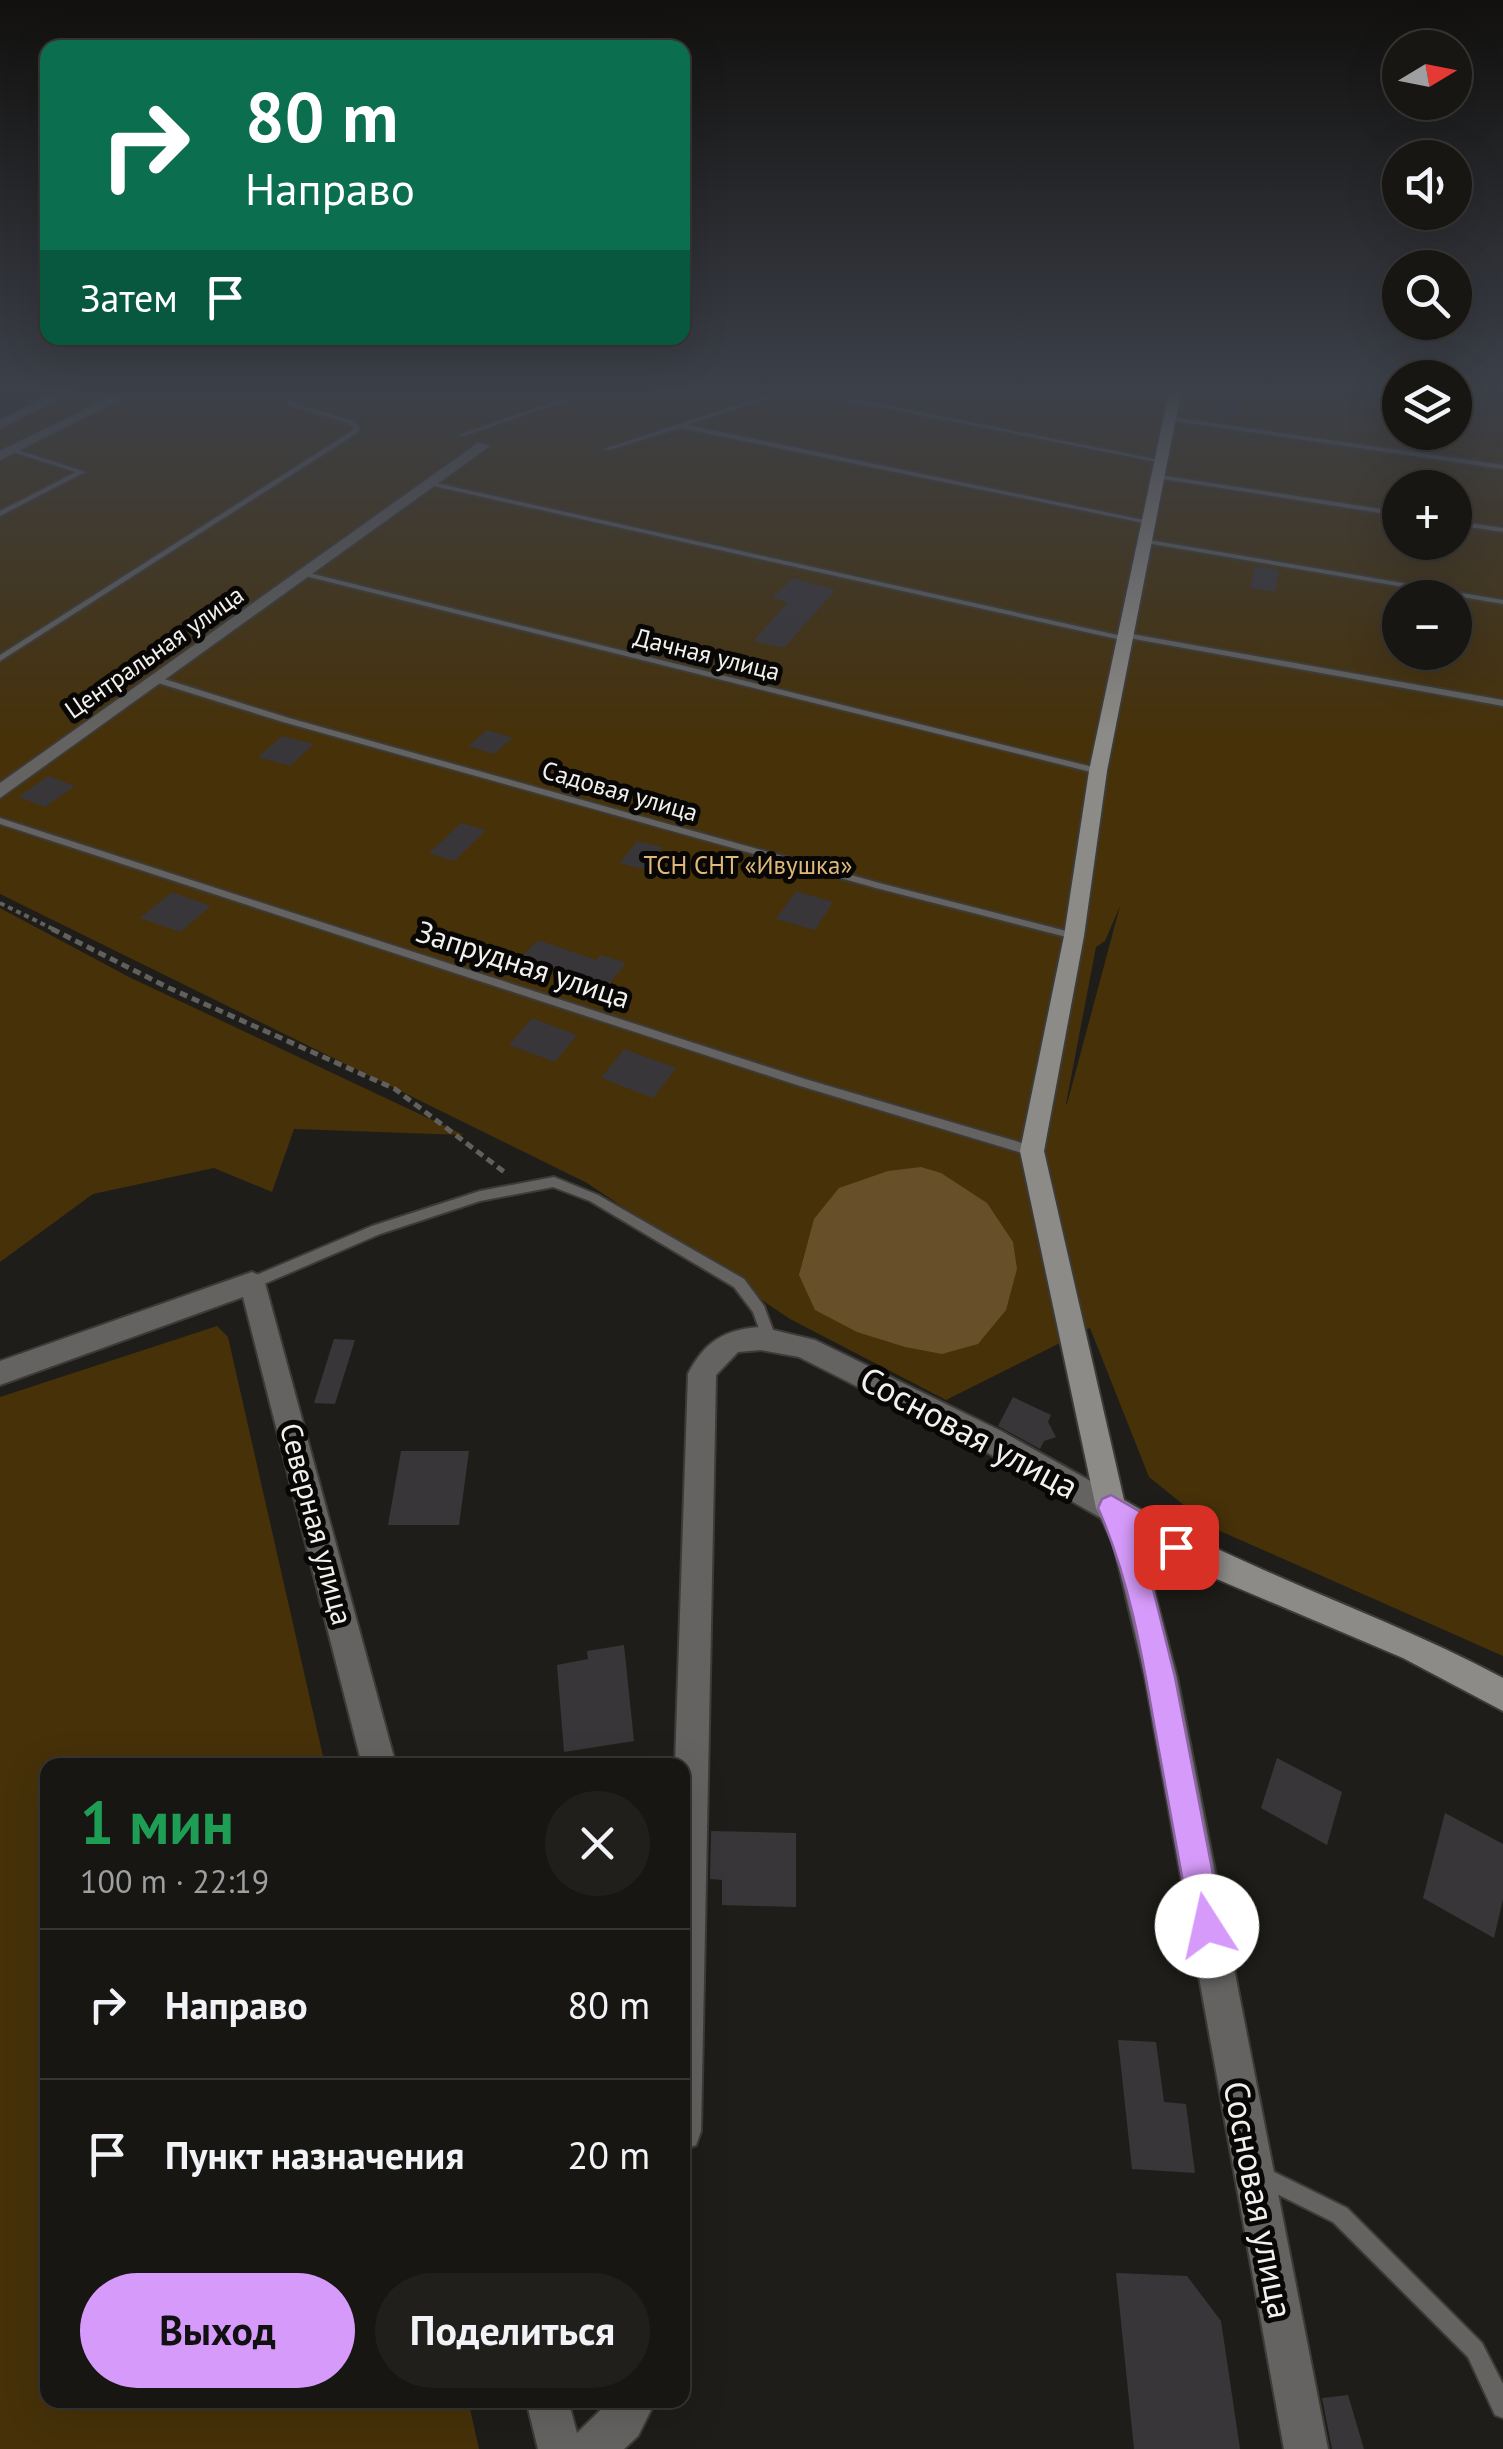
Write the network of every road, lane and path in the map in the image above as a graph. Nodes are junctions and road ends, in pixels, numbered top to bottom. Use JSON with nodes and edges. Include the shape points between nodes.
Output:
{"nodes":[{"id":1,"x":239,"y":506,"type":"edge"},
{"id":2,"x":401,"y":506,"type":"edge"},
{"id":3,"x":532,"y":506,"type":"edge"},
{"id":4,"x":1035,"y":506,"type":"edge"},
{"id":5,"x":1153,"y":506,"type":"edge"},
{"id":6,"x":1472,"y":525,"type":"edge"},
{"id":7,"x":1503,"y":530,"type":"edge"},
{"id":8,"x":1148,"y":532,"type":"junction"},
{"id":9,"x":308,"y":574,"type":"junction"},
{"id":10,"x":1503,"y":602,"type":"edge"},
{"id":11,"x":1126,"y":637,"type":"junction"},
{"id":12,"x":0,"y":660,"type":"edge"},
{"id":13,"x":158,"y":680,"type":"junction"},
{"id":14,"x":1503,"y":703,"type":"edge"},
{"id":15,"x":1098,"y":771,"type":"junction"},
{"id":16,"x":0,"y":792,"type":"edge"},
{"id":17,"x":0,"y":821,"type":"edge"},
{"id":18,"x":0,"y":903,"type":"edge"},
{"id":19,"x":1074,"y":936,"type":"junction"},
{"id":20,"x":1032,"y":1151,"type":"junction"},
{"id":21,"x":525,"y":1188,"type":"junction"},
{"id":22,"x":252,"y":1283,"type":"junction"},
{"id":23,"x":769,"y":1338,"type":"junction"},
{"id":24,"x":0,"y":1373,"type":"edge"},
{"id":25,"x":1111,"y":1508,"type":"junction"},
{"id":26,"x":1503,"y":1696,"type":"edge"},
{"id":27,"x":377,"y":1758,"type":"edge"},
{"id":28,"x":690,"y":1828,"type":"edge"},
{"id":29,"x":1252,"y":2172,"type":"junction"},
{"id":30,"x":1503,"y":2407,"type":"edge"},
{"id":31,"x":549,"y":2408,"type":"edge"},
{"id":32,"x":630,"y":2408,"type":"edge"},
{"id":33,"x":560,"y":2449,"type":"edge"},
{"id":34,"x":592,"y":2449,"type":"edge"},
{"id":35,"x":1306,"y":2449,"type":"edge"}],
"edges":[{"from":1,"to":12,"type":"lane"},
{"from":2,"to":9,"type":"street","name":"Центральная улица"},
{"from":3,"to":11,"type":"lane"},
{"from":4,"to":8,"type":"lane"},
{"from":5,"to":8,"type":"street"},
{"from":6,"to":7,"type":"lane"},
{"from":8,"to":10,"type":"lane"},
{"from":8,"to":11,"type":"street"},
{"from":9,"to":13,"type":"street","name":"Центральная улица"},
{"from":9,"to":15,"type":"lane","name":"Дачная улица"},
{"from":11,"to":14,"type":"lane"},
{"from":11,"to":15,"type":"street"},
{"from":13,"to":16,"type":"street","name":"Центральная улица"},
{"from":13,"to":19,"type":"lane","name":"Садовая улица"},
{"from":15,"to":19,"type":"street"},
{"from":17,"to":20,"type":"lane","name":"Запрудная улица"},
{"from":18,"to":21,"type":"path","via":[[395,1089]]},
{"from":19,"to":20,"type":"street"},
{"from":20,"to":25,"type":"street"},
{"from":21,"to":22,"type":"lane","via":[[376,1230]]},
{"from":21,"to":23,"type":"lane","via":[[554,1182],[594,1198],[740,1283]]},
{"from":22,"to":24,"type":"street"},
{"from":22,"to":27,"type":"street","name":"Северная улица"},
{"from":23,"to":25,"type":"street","name":"Сосновая улица","via":[[806,1348]]},
{"from":23,"to":28,"type":"street","via":[[731,1343],[708,1357],[702,1374]]},
{"from":25,"to":26,"type":"street","via":[[1176,1547],[1414,1647]]},
{"from":25,"to":29,"type":"street","name":"Сосновая улица","via":[[1128,1540],[1160,1677]]},
{"from":29,"to":30,"type":"lane","via":[[1340,2215],[1475,2350]]},
{"from":29,"to":35,"type":"street","name":"Сосновая улица"},
{"from":31,"to":33,"type":"street"},
{"from":32,"to":34,"type":"street"}]}
